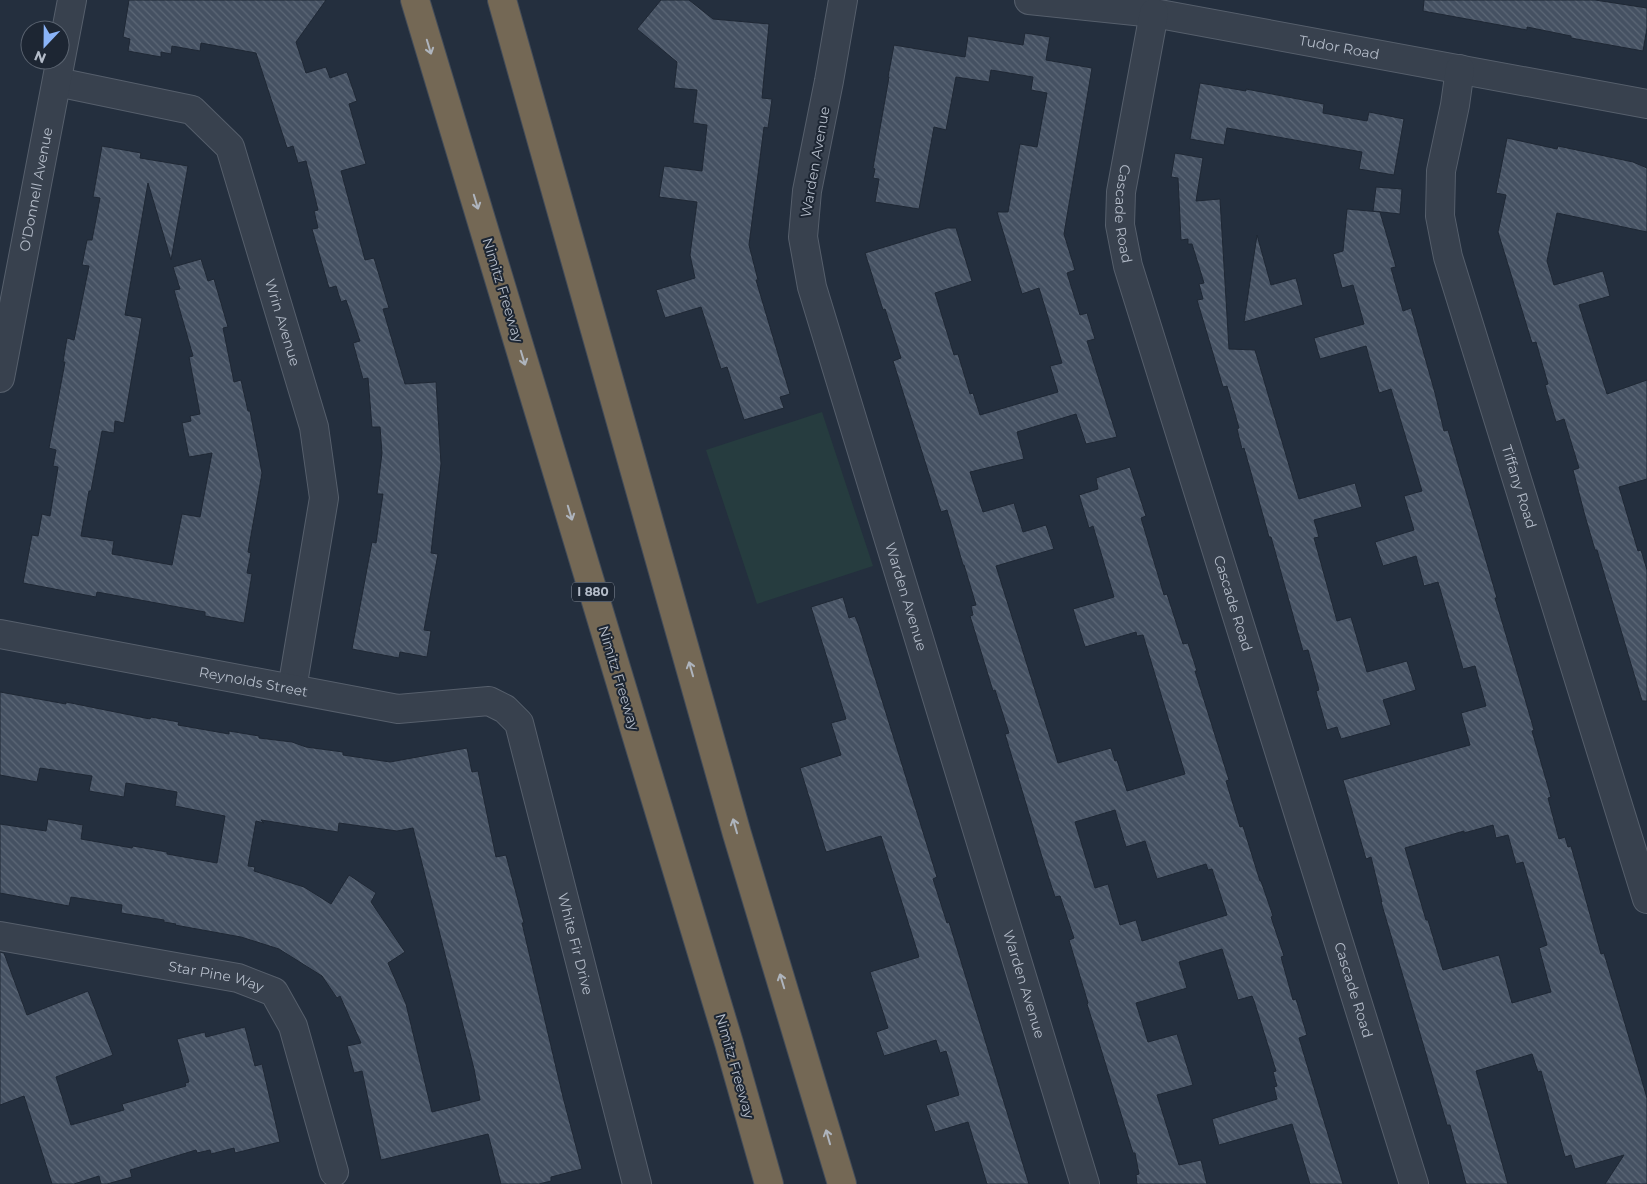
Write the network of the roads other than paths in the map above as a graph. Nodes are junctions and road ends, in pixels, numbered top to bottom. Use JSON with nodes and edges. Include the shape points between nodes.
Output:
{"nodes":[{"id":1,"x":72,"y":0,"type":"edge"},
{"id":2,"x":415,"y":0,"type":"edge"},
{"id":3,"x":502,"y":0,"type":"edge"},
{"id":4,"x":843,"y":0,"type":"edge"},
{"id":5,"x":1030,"y":0,"type":"edge"},
{"id":6,"x":1154,"y":14,"type":"junction"},
{"id":7,"x":1460,"y":69,"type":"junction"},
{"id":8,"x":56,"y":82,"type":"junction"},
{"id":9,"x":1647,"y":104,"type":"edge"},
{"id":10,"x":0,"y":378,"type":"edge"},
{"id":11,"x":0,"y":634,"type":"edge"},
{"id":12,"x":292,"y":689,"type":"junction"},
{"id":13,"x":505,"y":709,"type":"joint"},
{"id":14,"x":1647,"y":899,"type":"edge"},
{"id":15,"x":0,"y":936,"type":"edge"},
{"id":16,"x":336,"y":1180,"type":"edge"},
{"id":17,"x":637,"y":1184,"type":"edge"},
{"id":18,"x":769,"y":1184,"type":"edge"},
{"id":19,"x":842,"y":1184,"type":"edge"},
{"id":20,"x":1085,"y":1184,"type":"edge"},
{"id":21,"x":1414,"y":1184,"type":"edge"}],
"edges":[{"from":1,"to":8,"type":"street","name":"O'Donnell Avenue"},
{"from":2,"to":18,"type":"highway","name":"Nimitz Freeway","number":"I 880","one_way":true,"via":[[724,1024]]},
{"from":19,"to":3,"type":"highway","one_way":true,"via":[[737,834]]},
{"from":4,"to":20,"type":"street","name":"Warden Avenue","via":[[807,191],[803,238],[812,287]]},
{"from":5,"to":6,"type":"street","name":"Tudor Road"},
{"from":6,"to":7,"type":"street","name":"Tudor Road"},
{"from":6,"to":21,"type":"street","name":"Cascade Road","via":[[1121,192],[1120,225],[1128,266]]},
{"from":7,"to":9,"type":"street","name":"Tudor Road"},
{"from":7,"to":14,"type":"street","name":"Tiffany Road","via":[[1441,172],[1440,216],[1448,258]]},
{"from":8,"to":10,"type":"street","name":"O'Donnell Avenue"},
{"from":8,"to":12,"type":"street","name":"Wrin Avenue","via":[[192,110],[230,147],[314,427],[324,498]]},
{"from":11,"to":12,"type":"street","name":"Reynolds Street"},
{"from":12,"to":13,"type":"street","name":"Reynolds Street","via":[[398,709],[489,701]]},
{"from":13,"to":17,"type":"street","name":"White Fir Drive","via":[[518,723]]},
{"from":15,"to":16,"type":"street","name":"Star Pine Way","via":[[238,978],[274,992],[293,1026]]}]}
